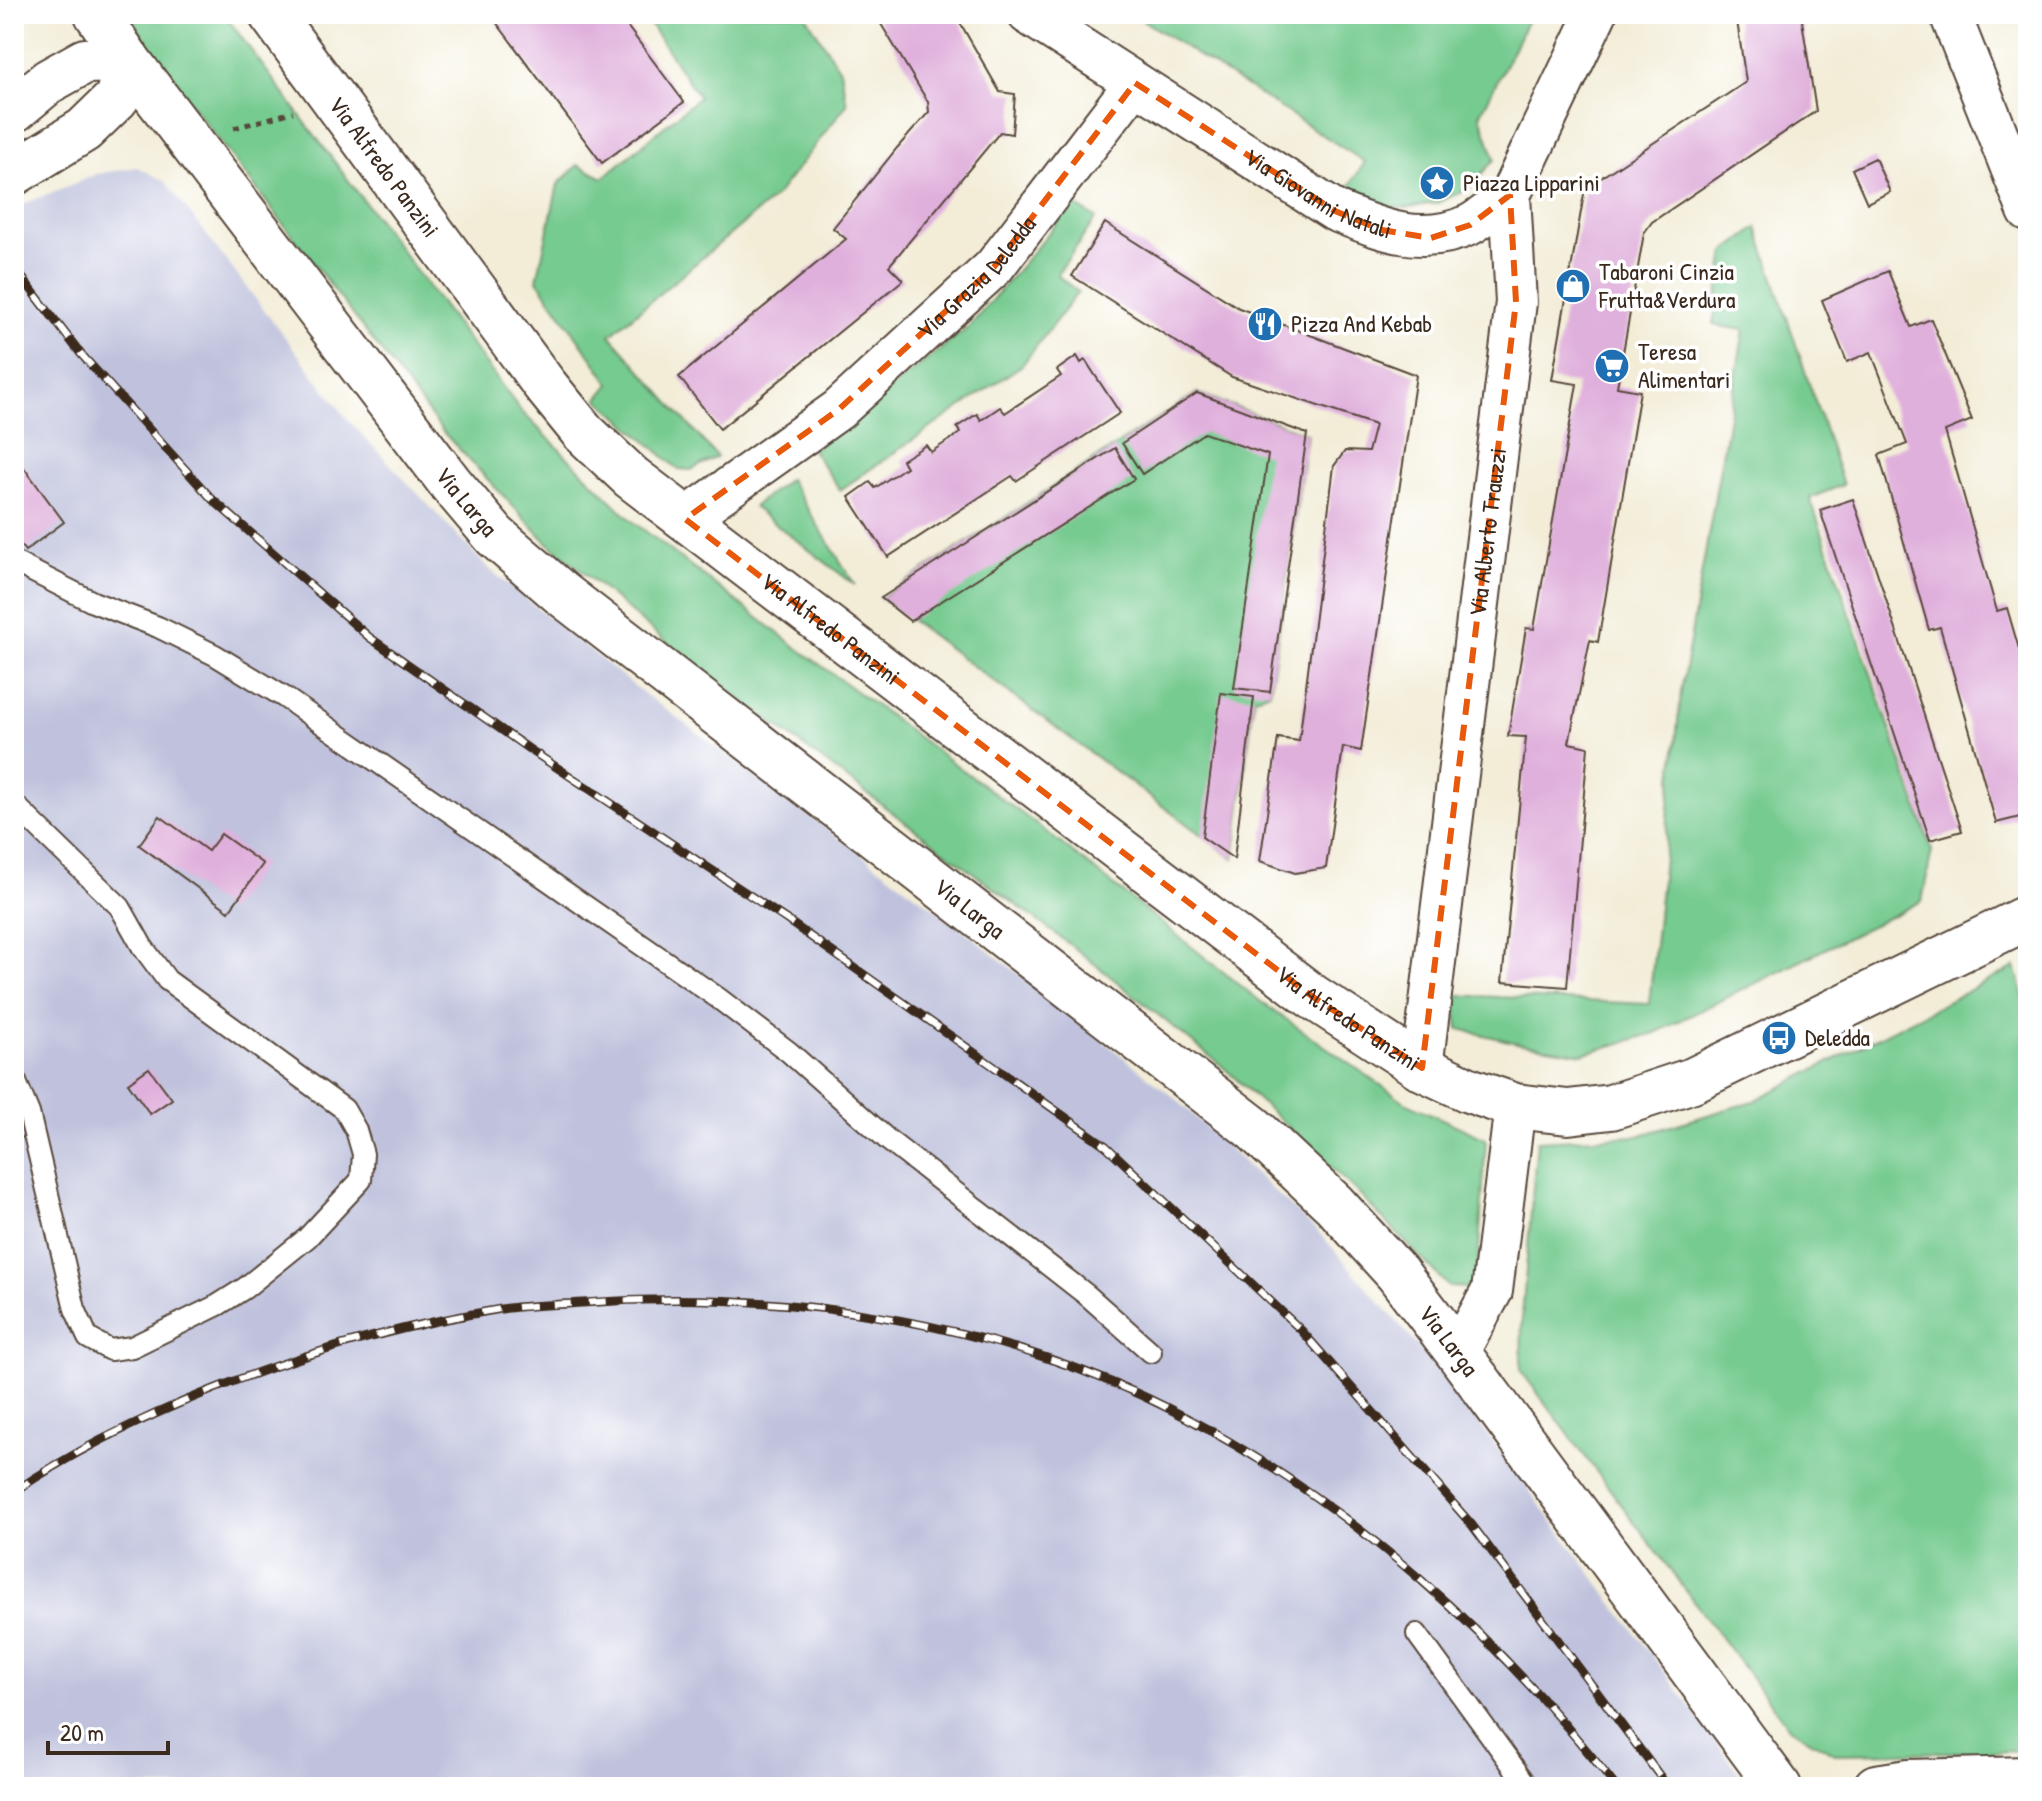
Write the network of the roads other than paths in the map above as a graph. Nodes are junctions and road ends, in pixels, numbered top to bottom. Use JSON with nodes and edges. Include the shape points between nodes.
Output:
{"nodes":[{"id":1,"x":97,"y":14,"type":"edge"},
{"id":2,"x":271,"y":14,"type":"edge"},
{"id":3,"x":1028,"y":14,"type":"edge"},
{"id":4,"x":1596,"y":14,"type":"edge"},
{"id":5,"x":1950,"y":14,"type":"edge"},
{"id":6,"x":128,"y":60,"type":"junction"},
{"id":7,"x":1135,"y":83,"type":"junction"},
{"id":8,"x":14,"y":110,"type":"edge"},
{"id":9,"x":14,"y":173,"type":"edge"},
{"id":10,"x":1510,"y":195,"type":"junction"},
{"id":11,"x":2028,"y":211,"type":"edge"},
{"id":12,"x":685,"y":519,"type":"junction"},
{"id":13,"x":14,"y":562,"type":"edge"},
{"id":14,"x":14,"y":804,"type":"edge"},
{"id":15,"x":2028,"y":917,"type":"edge"},
{"id":16,"x":1422,"y":1068,"type":"junction"},
{"id":17,"x":14,"y":1077,"type":"edge"},
{"id":18,"x":1515,"y":1106,"type":"junction"},
{"id":19,"x":1151,"y":1352,"type":"dead end"},
{"id":20,"x":1458,"y":1353,"type":"junction"},
{"id":21,"x":1417,"y":1634,"type":"dead end"},
{"id":22,"x":2028,"y":1779,"type":"edge"},
{"id":23,"x":1528,"y":1787,"type":"edge"},
{"id":24,"x":1779,"y":1787,"type":"edge"},
{"id":25,"x":1876,"y":1787,"type":"edge"}],
"edges":[{"from":1,"to":6,"type":"street","name":"Via Larga"},
{"from":2,"to":12,"type":"street","name":"Via Alfredo Panzini","via":[[583,432]]},
{"from":3,"to":7,"type":"street"},
{"from":4,"to":10,"type":"street","name":"Via Alberto Trauzzi"},
{"from":5,"to":11,"type":"street"},
{"from":6,"to":8,"type":"street","via":[[85,61]]},
{"from":6,"to":9,"type":"street","via":[[117,98],[84,130]]},
{"from":6,"to":20,"type":"street","name":"Via Larga","via":[[495,536],[561,593],[1253,1128],[1397,1273]]},
{"from":7,"to":10,"type":"street","name":"Via Giovanni Natali","via":[[1335,211],[1382,230],[1431,238],[1470,225]]},
{"from":7,"to":12,"type":"street","name":"Via Grazia Deledda","via":[[994,267],[838,410]]},
{"from":10,"to":16,"type":"street","name":"Via Alberto Trauzzi","via":[[1516,302]]},
{"from":12,"to":16,"type":"street","name":"Via Alfredo Panzini","via":[[1313,997]]},
{"from":13,"to":19,"type":"lane","via":[[215,655],[284,697],[718,998]]},
{"from":14,"to":17,"type":"lane","via":[[120,907],[167,980],[344,1109],[363,1154],[361,1180],[307,1238],[245,1288],[132,1347],[110,1350],[88,1338],[75,1309],[33,1126]]},
{"from":15,"to":18,"type":"street","name":"Via Alfredo Panzini","via":[[1693,1080],[1611,1107],[1568,1112]]},
{"from":16,"to":18,"type":"street","name":"Via Alfredo Panzini"},
{"from":18,"to":20,"type":"street","via":[[1492,1291]]},
{"from":20,"to":24,"type":"street","name":"Via Larga"},
{"from":21,"to":23,"type":"lane"},
{"from":22,"to":25,"type":"street"}]}
